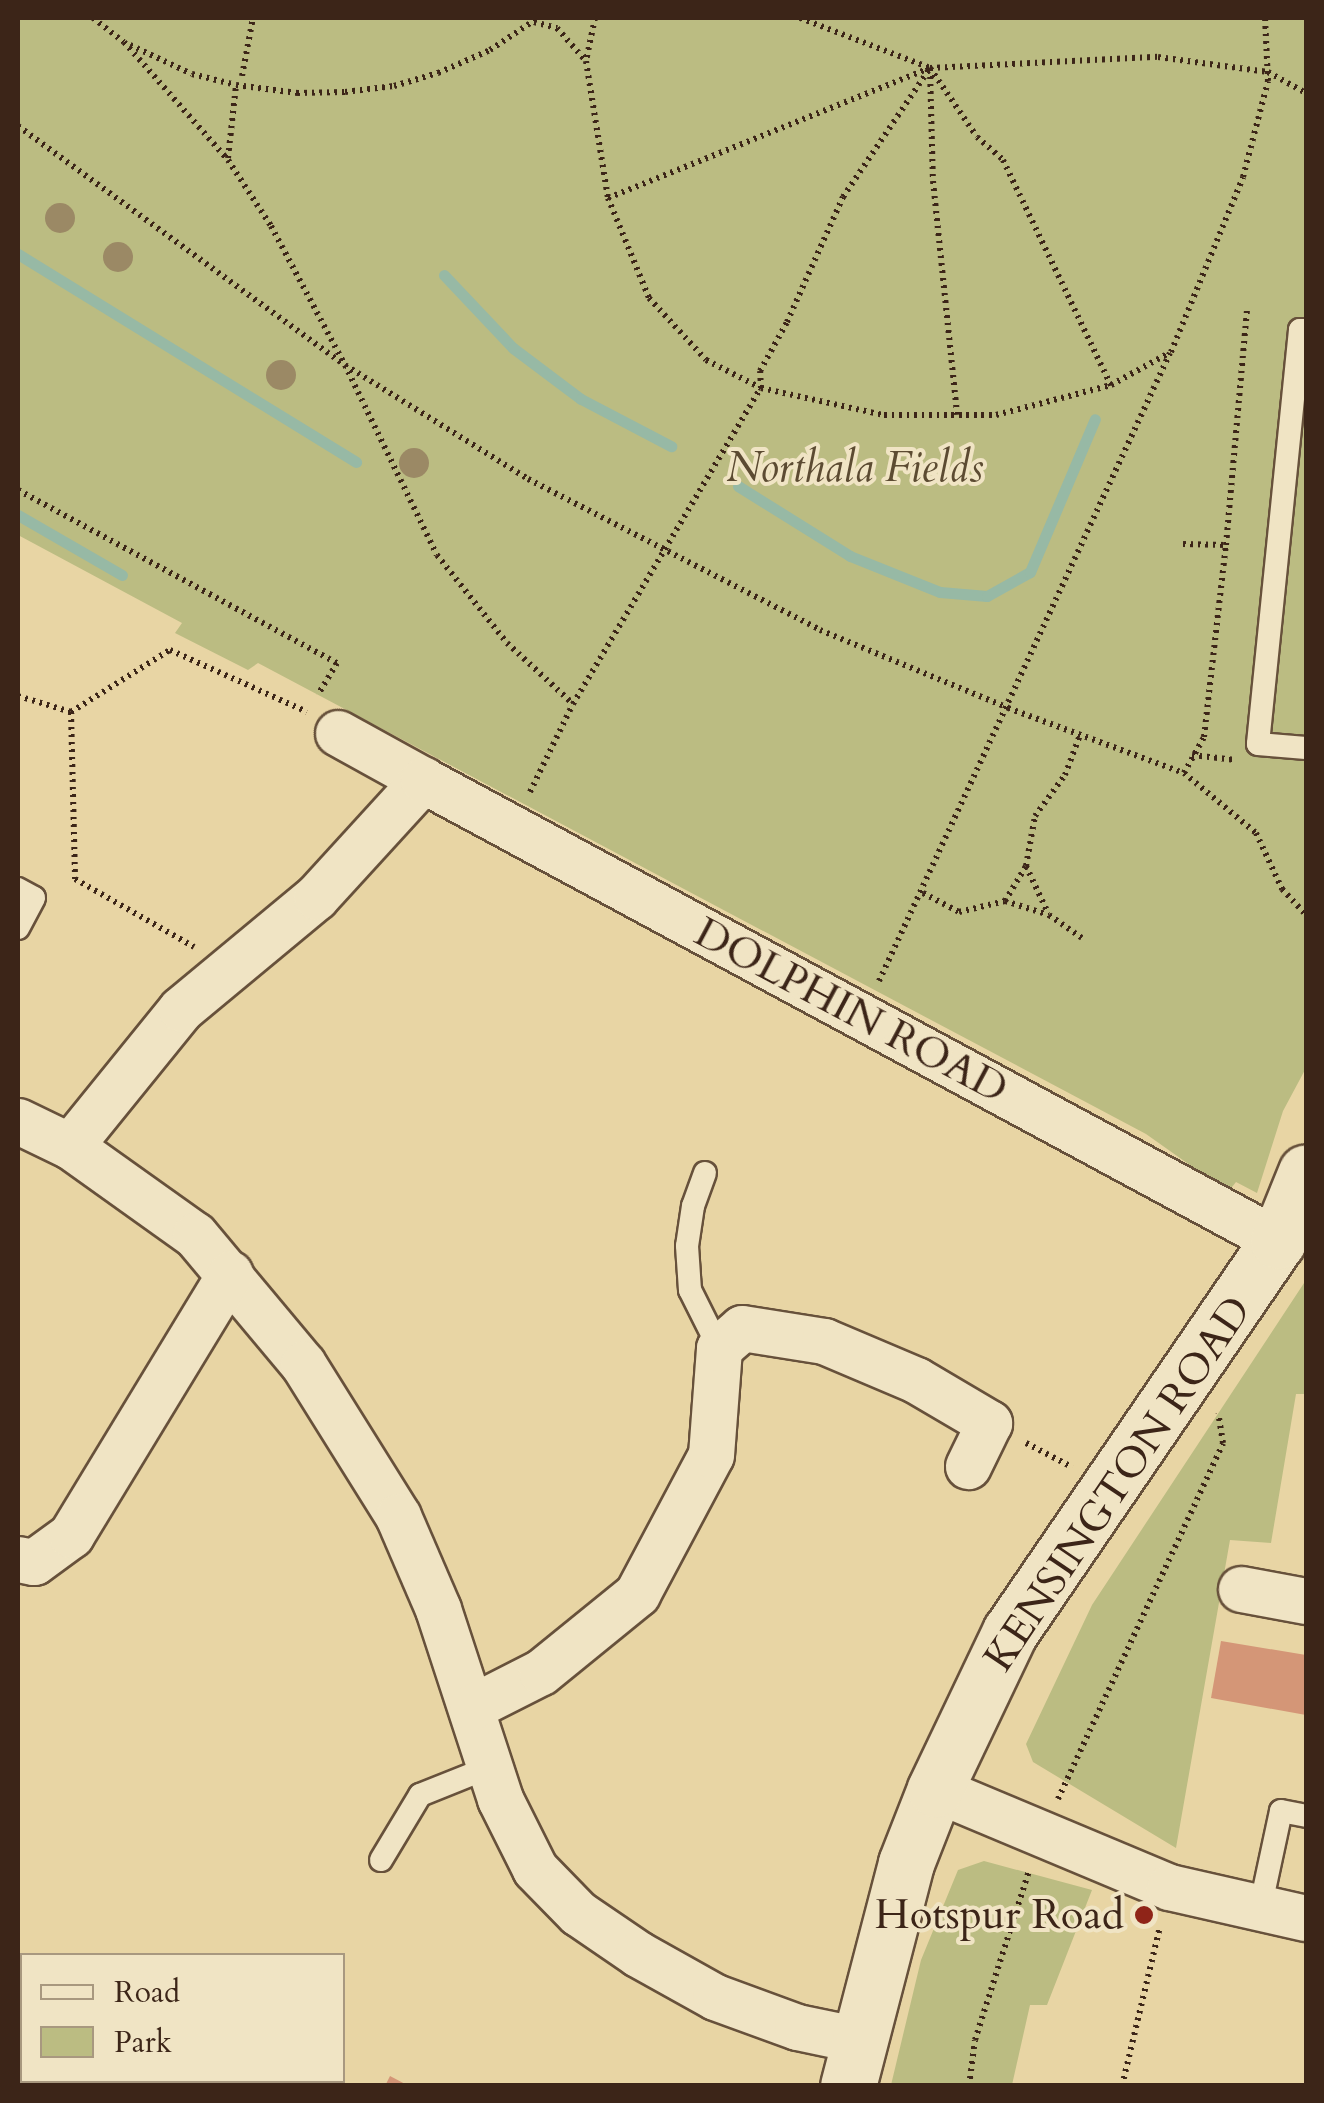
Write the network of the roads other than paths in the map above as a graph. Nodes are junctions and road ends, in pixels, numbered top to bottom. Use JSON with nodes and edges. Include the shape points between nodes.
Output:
{"nodes":[{"id":1,"x":1306,"y":330,"type":"edge"},
{"id":2,"x":323,"y":723,"type":"road end"},
{"id":3,"x":1306,"y":748,"type":"edge"},
{"id":4,"x":423,"y":780,"type":"junction"},
{"id":5,"x":18,"y":889,"type":"edge"},
{"id":6,"x":18,"y":928,"type":"edge"},
{"id":7,"x":18,"y":1121,"type":"edge"},
{"id":8,"x":70,"y":1146,"type":"junction"},
{"id":9,"x":1306,"y":1172,"type":"edge"},
{"id":10,"x":706,"y":1174,"type":"dead end"},
{"id":11,"x":1278,"y":1242,"type":"junction"},
{"id":12,"x":230,"y":1273,"type":"junction"},
{"id":13,"x":719,"y":1348,"type":"junction"},
{"id":14,"x":968,"y":1466,"type":"dead end"},
{"id":15,"x":18,"y":1559,"type":"edge"},
{"id":16,"x":1241,"y":1589,"type":"dead end"},
{"id":17,"x":1306,"y":1601,"type":"edge"},
{"id":18,"x":472,"y":1706,"type":"junction"},
{"id":19,"x":490,"y":1766,"type":"junction"},
{"id":20,"x":935,"y":1789,"type":"junction"},
{"id":21,"x":1306,"y":1816,"type":"edge"},
{"id":22,"x":382,"y":1860,"type":"dead end"},
{"id":23,"x":1260,"y":1909,"type":"junction"},
{"id":24,"x":1306,"y":1918,"type":"edge"},
{"id":25,"x":854,"y":2062,"type":"edge"}],
"edges":[{"from":1,"to":3,"type":"lane","via":[[1300,330],[1258,744]]},
{"from":2,"to":4,"type":"street","name":"DOLPHIN ROAD"},
{"from":4,"to":8,"type":"street","via":[[316,897],[182,1009]]},
{"from":4,"to":11,"type":"street","name":"DOLPHIN ROAD"},
{"from":5,"to":6,"type":"lane","via":[[34,898]]},
{"from":7,"to":8,"type":"street"},
{"from":8,"to":12,"type":"street","via":[[196,1236]]},
{"from":9,"to":11,"type":"street","name":"KENSINGTON ROAD"},
{"from":10,"to":13,"type":"lane","via":[[687,1246],[690,1290]]},
{"from":11,"to":20,"type":"street","name":"KENSINGTON ROAD","via":[[1010,1632]]},
{"from":12,"to":15,"type":"street","via":[[70,1535],[34,1562]]},
{"from":12,"to":18,"type":"street","via":[[303,1364],[398,1516]]},
{"from":13,"to":14,"type":"street","via":[[742,1328],[824,1342],[916,1380],[989,1423]]},
{"from":13,"to":18,"type":"street","via":[[711,1455],[637,1594],[541,1672]]},
{"from":16,"to":17,"type":"street"},
{"from":18,"to":19,"type":"street"},
{"from":19,"to":22,"type":"lane","via":[[420,1795]]},
{"from":19,"to":25,"type":"street","via":[[534,1869],[578,1913],[715,1997],[797,2027]]},
{"from":20,"to":23,"type":"street","via":[[1170,1887]]},
{"from":20,"to":25,"type":"street","name":"KENSINGTON ROAD","via":[[906,1863]]},
{"from":21,"to":23,"type":"lane","via":[[1281,1811]]},
{"from":23,"to":24,"type":"street"}]}
